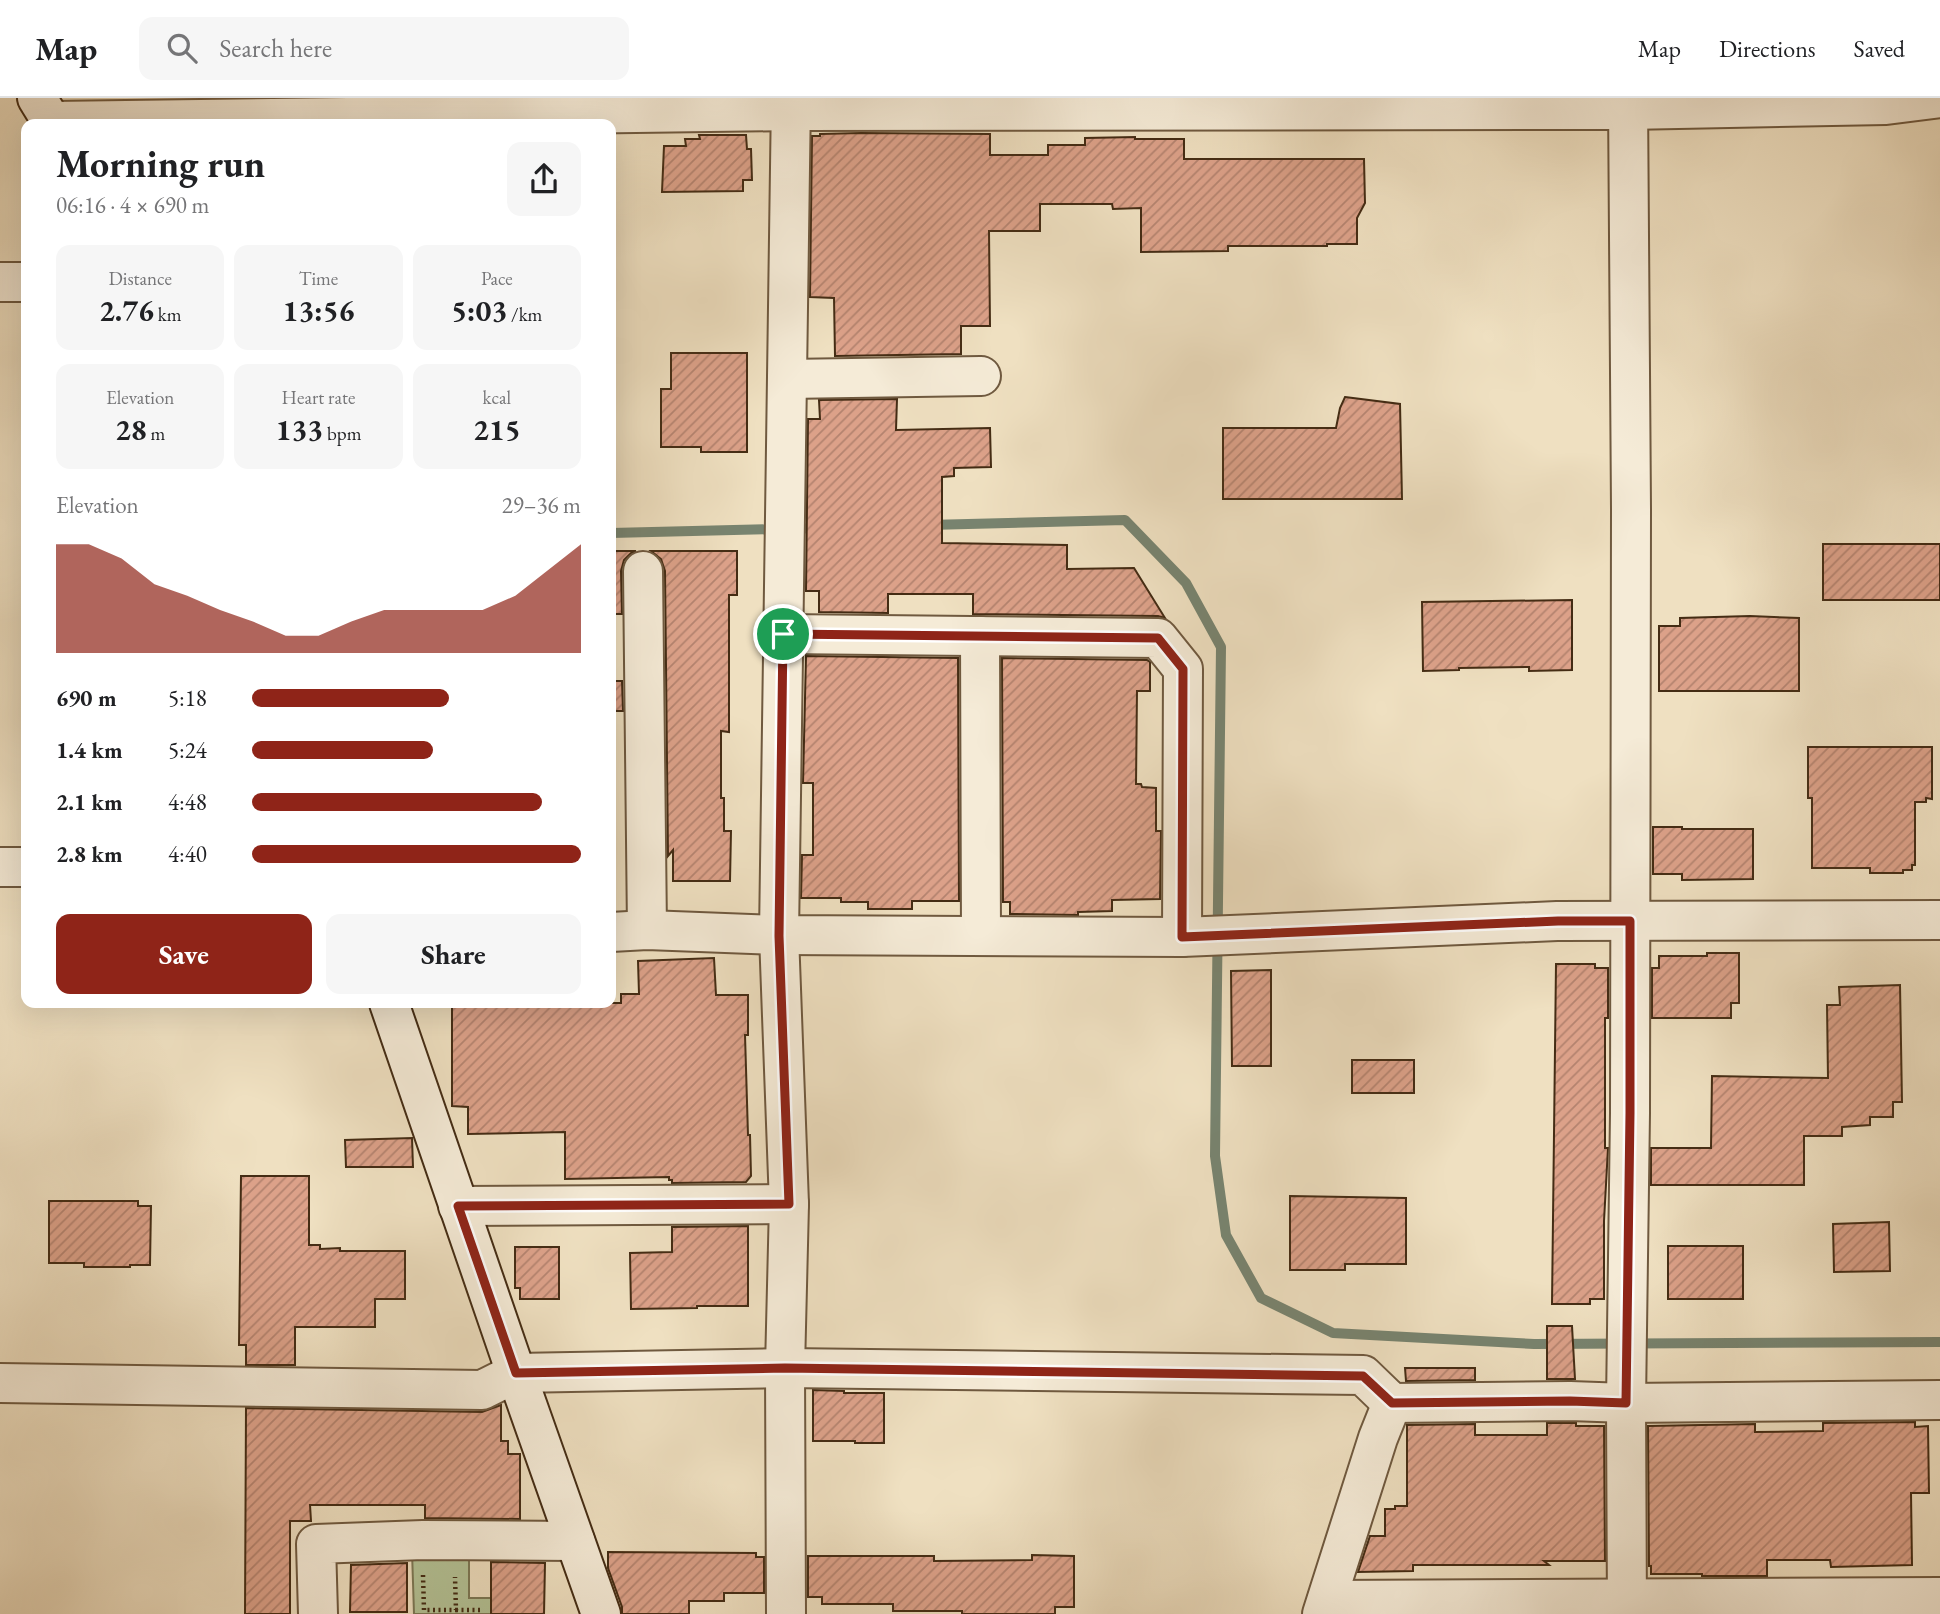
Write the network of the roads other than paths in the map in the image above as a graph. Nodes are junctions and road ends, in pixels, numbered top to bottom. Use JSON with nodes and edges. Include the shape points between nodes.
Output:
{"nodes":[{"id":1,"x":1940,"y":98,"type":"edge"},
{"id":2,"x":1887,"y":102,"type":"edge"},
{"id":3,"x":1628,"y":104,"type":"edge"},
{"id":4,"x":791,"y":105,"type":"edge"},
{"id":5,"x":47,"y":114,"type":"edge"},
{"id":6,"x":0,"y":282,"type":"edge"},
{"id":7,"x":21,"y":282,"type":"edge"},
{"id":8,"x":981,"y":376,"type":"dead end"},
{"id":9,"x":787,"y":379,"type":"junction"},
{"id":10,"x":643,"y":571,"type":"dead end"},
{"id":11,"x":783,"y":634,"type":"junction"},
{"id":12,"x":980,"y":636,"type":"junction"},
{"id":13,"x":0,"y":867,"type":"edge"},
{"id":14,"x":21,"y":867,"type":"edge"},
{"id":15,"x":1940,"y":920,"type":"edge"},
{"id":16,"x":1630,"y":921,"type":"junction"},
{"id":17,"x":629,"y":931,"type":"edge"},
{"id":18,"x":779,"y":936,"type":"junction"},
{"id":19,"x":981,"y":936,"type":"junction"},
{"id":20,"x":1182,"y":937,"type":"junction"},
{"id":21,"x":391,"y":1008,"type":"edge"},
{"id":22,"x":789,"y":1204,"type":"junction"},
{"id":23,"x":458,"y":1206,"type":"junction"},
{"id":24,"x":785,"y":1368,"type":"junction"},
{"id":25,"x":516,"y":1373,"type":"junction"},
{"id":26,"x":0,"y":1383,"type":"edge"},
{"id":27,"x":1940,"y":1400,"type":"edge"},
{"id":28,"x":1392,"y":1403,"type":"junction"},
{"id":29,"x":1626,"y":1403,"type":"junction"},
{"id":30,"x":575,"y":1541,"type":"junction"},
{"id":31,"x":1940,"y":1597,"type":"edge"},
{"id":32,"x":1627,"y":1606,"type":"edge"},
{"id":33,"x":1324,"y":1607,"type":"edge"},
{"id":34,"x":318,"y":1614,"type":"edge"},
{"id":35,"x":601,"y":1614,"type":"edge"},
{"id":36,"x":786,"y":1614,"type":"edge"}],
"edges":[{"from":1,"to":2,"type":"street"},
{"from":2,"to":3,"type":"street"},
{"from":3,"to":4,"type":"street"},
{"from":3,"to":16,"type":"street"},
{"from":4,"to":5,"type":"street"},
{"from":4,"to":9,"type":"street"},
{"from":6,"to":7,"type":"street"},
{"from":8,"to":9,"type":"street"},
{"from":9,"to":11,"type":"street"},
{"from":10,"to":17,"type":"street"},
{"from":11,"to":12,"type":"street"},
{"from":11,"to":18,"type":"street"},
{"from":12,"to":19,"type":"street"},
{"from":12,"to":20,"type":"street","via":[[1158,638],[1183,669]]},
{"from":13,"to":14,"type":"street"},
{"from":15,"to":16,"type":"street"},
{"from":16,"to":20,"type":"street"},
{"from":16,"to":29,"type":"street"},
{"from":17,"to":18,"type":"street"},
{"from":18,"to":19,"type":"street"},
{"from":18,"to":22,"type":"street"},
{"from":19,"to":20,"type":"street"},
{"from":21,"to":23,"type":"street"},
{"from":22,"to":23,"type":"street"},
{"from":22,"to":24,"type":"street"},
{"from":23,"to":25,"type":"street"},
{"from":24,"to":25,"type":"street"},
{"from":24,"to":28,"type":"street","via":[[1363,1376]]},
{"from":24,"to":36,"type":"street"},
{"from":25,"to":26,"type":"street","via":[[482,1390]]},
{"from":25,"to":30,"type":"street"},
{"from":27,"to":29,"type":"street"},
{"from":28,"to":29,"type":"street"},
{"from":28,"to":33,"type":"street"},
{"from":29,"to":32,"type":"street"},
{"from":30,"to":34,"type":"street","via":[[316,1544]]},
{"from":30,"to":35,"type":"street"},
{"from":31,"to":32,"type":"street"},
{"from":32,"to":33,"type":"street"}]}
